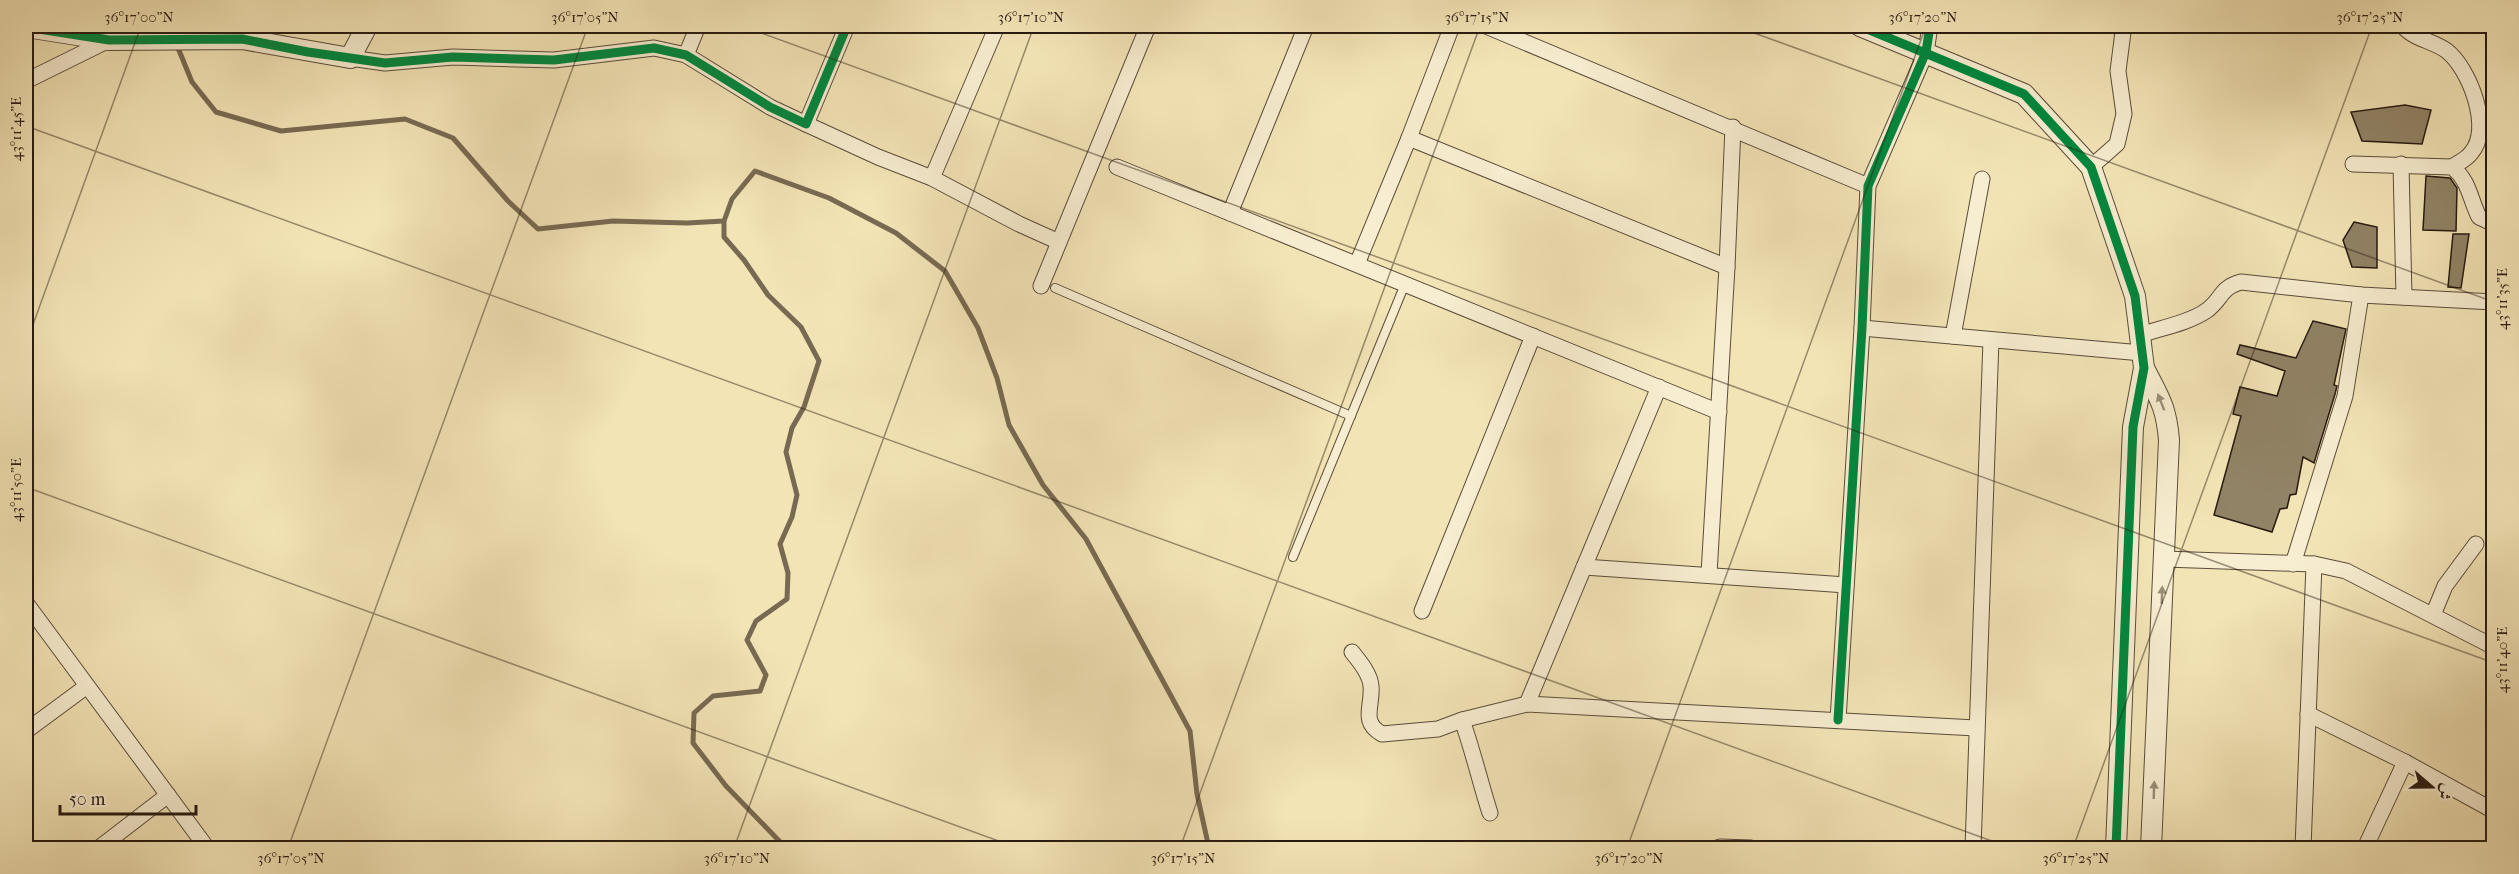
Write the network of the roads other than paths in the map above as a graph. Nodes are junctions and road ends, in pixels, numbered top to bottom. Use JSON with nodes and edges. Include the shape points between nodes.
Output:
{"nodes":[{"id":1,"x":367,"y":26,"type":"edge"},
{"id":2,"x":698,"y":26,"type":"edge"},
{"id":3,"x":847,"y":26,"type":"edge"},
{"id":4,"x":997,"y":26,"type":"edge"},
{"id":5,"x":1148,"y":26,"type":"edge"},
{"id":6,"x":1306,"y":26,"type":"edge"},
{"id":7,"x":1452,"y":26,"type":"edge"},
{"id":8,"x":1486,"y":26,"type":"edge"},
{"id":9,"x":1860,"y":26,"type":"edge"},
{"id":10,"x":1930,"y":26,"type":"edge"},
{"id":11,"x":2118,"y":26,"type":"edge"},
{"id":12,"x":2403,"y":26,"type":"edge"},
{"id":13,"x":26,"y":27,"type":"edge"},
{"id":14,"x":110,"y":39,"type":"junction"},
{"id":15,"x":1926,"y":52,"type":"junction"},
{"id":16,"x":686,"y":55,"type":"junction"},
{"id":17,"x":350,"y":58,"type":"junction"},
{"id":18,"x":26,"y":81,"type":"edge"},
{"id":19,"x":806,"y":124,"type":"junction"},
{"id":20,"x":1733,"y":127,"type":"junction"},
{"id":21,"x":1409,"y":138,"type":"junction"},
{"id":22,"x":2353,"y":164,"type":"dead end"},
{"id":23,"x":2401,"y":165,"type":"junction"},
{"id":24,"x":1117,"y":167,"type":"dead end"},
{"id":25,"x":2091,"y":167,"type":"junction"},
{"id":26,"x":2452,"y":167,"type":"junction"},
{"id":27,"x":932,"y":178,"type":"junction"},
{"id":28,"x":1982,"y":179,"type":"dead end"},
{"id":29,"x":1868,"y":186,"type":"junction"},
{"id":30,"x":1230,"y":213,"type":"junction"},
{"id":31,"x":2493,"y":224,"type":"edge"},
{"id":32,"x":1059,"y":242,"type":"junction"},
{"id":33,"x":1357,"y":264,"type":"junction"},
{"id":34,"x":1727,"y":267,"type":"junction"},
{"id":35,"x":1405,"y":284,"type":"junction"},
{"id":36,"x":1048,"y":287,"type":"joint"},
{"id":37,"x":2361,"y":295,"type":"junction"},
{"id":38,"x":2404,"y":297,"type":"junction"},
{"id":39,"x":2493,"y":302,"type":"edge"},
{"id":40,"x":1862,"y":328,"type":"junction"},
{"id":41,"x":1533,"y":336,"type":"junction"},
{"id":42,"x":1953,"y":336,"type":"junction"},
{"id":43,"x":1991,"y":340,"type":"junction"},
{"id":44,"x":2142,"y":352,"type":"junction"},
{"id":45,"x":1659,"y":387,"type":"junction"},
{"id":46,"x":1719,"y":412,"type":"junction"},
{"id":47,"x":1351,"y":416,"type":"junction"},
{"id":48,"x":2476,"y":544,"type":"dead end"},
{"id":49,"x":1293,"y":557,"type":"dead end"},
{"id":50,"x":2164,"y":559,"type":"junction"},
{"id":51,"x":2293,"y":564,"type":"junction"},
{"id":52,"x":2314,"y":564,"type":"junction"},
{"id":53,"x":1584,"y":567,"type":"junction"},
{"id":54,"x":1709,"y":574,"type":"junction"},
{"id":55,"x":1846,"y":585,"type":"junction"},
{"id":56,"x":26,"y":603,"type":"edge"},
{"id":57,"x":1422,"y":611,"type":"dead end"},
{"id":58,"x":2433,"y":615,"type":"junction"},
{"id":59,"x":2493,"y":647,"type":"edge"},
{"id":60,"x":1352,"y":652,"type":"dead end"},
{"id":61,"x":87,"y":686,"type":"junction"},
{"id":62,"x":1527,"y":704,"type":"junction"},
{"id":63,"x":2308,"y":714,"type":"junction"},
{"id":64,"x":1462,"y":720,"type":"junction"},
{"id":65,"x":1838,"y":720,"type":"junction"},
{"id":66,"x":1976,"y":728,"type":"junction"},
{"id":67,"x":26,"y":731,"type":"edge"},
{"id":68,"x":2405,"y":762,"type":"junction"},
{"id":69,"x":168,"y":795,"type":"junction"},
{"id":70,"x":2493,"y":811,"type":"edge"},
{"id":71,"x":1490,"y":813,"type":"dead end"},
{"id":72,"x":99,"y":849,"type":"edge"},
{"id":73,"x":207,"y":849,"type":"edge"},
{"id":74,"x":1717,"y":849,"type":"edge"},
{"id":75,"x":1751,"y":849,"type":"edge"},
{"id":76,"x":1973,"y":849,"type":"edge"},
{"id":77,"x":2116,"y":849,"type":"edge"},
{"id":78,"x":2151,"y":849,"type":"edge"},
{"id":79,"x":2302,"y":849,"type":"edge"},
{"id":80,"x":2365,"y":849,"type":"edge"}],
"edges":[{"from":1,"to":17,"type":"street"},
{"from":2,"to":16,"type":"street"},
{"from":3,"to":19,"type":"street"},
{"from":4,"to":27,"type":"street"},
{"from":5,"to":32,"type":"street"},
{"from":6,"to":30,"type":"street"},
{"from":7,"to":21,"type":"street"},
{"from":8,"to":20,"type":"street"},
{"from":9,"to":15,"type":"street"},
{"from":10,"to":15,"type":"street"},
{"from":11,"to":25,"type":"street","via":[[2123,32],[2118,71],[2124,114],[2117,144]]},
{"from":12,"to":26,"type":"street","via":[[2453,56],[2464,73],[2480,116],[2481,130],[2475,147]]},
{"from":13,"to":14,"type":"street"},
{"from":14,"to":17,"type":"street","via":[[242,39]]},
{"from":14,"to":18,"type":"street"},
{"from":15,"to":25,"type":"street","via":[[2024,94]]},
{"from":15,"to":29,"type":"street"},
{"from":16,"to":17,"type":"street","via":[[654,48],[554,60],[453,57],[385,63]]},
{"from":16,"to":19,"type":"street","via":[[770,107]]},
{"from":19,"to":27,"type":"street"},
{"from":20,"to":29,"type":"street"},
{"from":20,"to":34,"type":"street"},
{"from":21,"to":33,"type":"street"},
{"from":21,"to":34,"type":"street"},
{"from":22,"to":23,"type":"street"},
{"from":23,"to":26,"type":"street"},
{"from":23,"to":38,"type":"street"},
{"from":24,"to":30,"type":"street"},
{"from":25,"to":44,"type":"street","via":[[2135,296]]},
{"from":26,"to":31,"type":"street","via":[[2467,184],[2479,217]]},
{"from":27,"to":32,"type":"street"},
{"from":28,"to":42,"type":"street"},
{"from":29,"to":40,"type":"street"},
{"from":30,"to":33,"type":"street"},
{"from":32,"to":36,"type":"street"},
{"from":33,"to":35,"type":"street"},
{"from":34,"to":46,"type":"street"},
{"from":35,"to":41,"type":"street"},
{"from":35,"to":47,"type":"lane"},
{"from":36,"to":47,"type":"lane"},
{"from":37,"to":38,"type":"street"},
{"from":37,"to":44,"type":"street","via":[[2241,282],[2228,286],[2206,310]]},
{"from":37,"to":51,"type":"street","via":[[2345,396]]},
{"from":38,"to":39,"type":"street"},
{"from":40,"to":42,"type":"street"},
{"from":40,"to":55,"type":"street"},
{"from":41,"to":45,"type":"street"},
{"from":41,"to":57,"type":"street"},
{"from":42,"to":43,"type":"street"},
{"from":43,"to":44,"type":"street"},
{"from":43,"to":66,"type":"street"},
{"from":50,"to":44,"type":"street","one_way":true,"via":[[2167,418]]},
{"from":44,"to":77,"type":"street","via":[[2133,427]]},
{"from":45,"to":46,"type":"street"},
{"from":45,"to":53,"type":"street"},
{"from":46,"to":54,"type":"street"},
{"from":47,"to":49,"type":"lane"},
{"from":48,"to":58,"type":"street","via":[[2445,586]]},
{"from":50,"to":51,"type":"street"},
{"from":78,"to":50,"type":"street","one_way":true},
{"from":51,"to":52,"type":"street"},
{"from":52,"to":58,"type":"street","via":[[2346,571]]},
{"from":52,"to":63,"type":"street"},
{"from":53,"to":54,"type":"street"},
{"from":53,"to":62,"type":"street"},
{"from":54,"to":55,"type":"street"},
{"from":55,"to":65,"type":"street"},
{"from":56,"to":61,"type":"street"},
{"from":58,"to":59,"type":"street"},
{"from":60,"to":64,"type":"street","via":[[1371,684],[1368,718],[1382,734],[1438,729]]},
{"from":61,"to":67,"type":"street"},
{"from":61,"to":69,"type":"street"},
{"from":62,"to":64,"type":"street"},
{"from":62,"to":65,"type":"street"},
{"from":63,"to":68,"type":"street"},
{"from":63,"to":79,"type":"street"},
{"from":64,"to":71,"type":"street"},
{"from":65,"to":66,"type":"street"},
{"from":66,"to":76,"type":"street"},
{"from":68,"to":70,"type":"street"},
{"from":68,"to":80,"type":"street"},
{"from":69,"to":72,"type":"street"},
{"from":69,"to":73,"type":"street"},
{"from":74,"to":75,"type":"street"}]}
